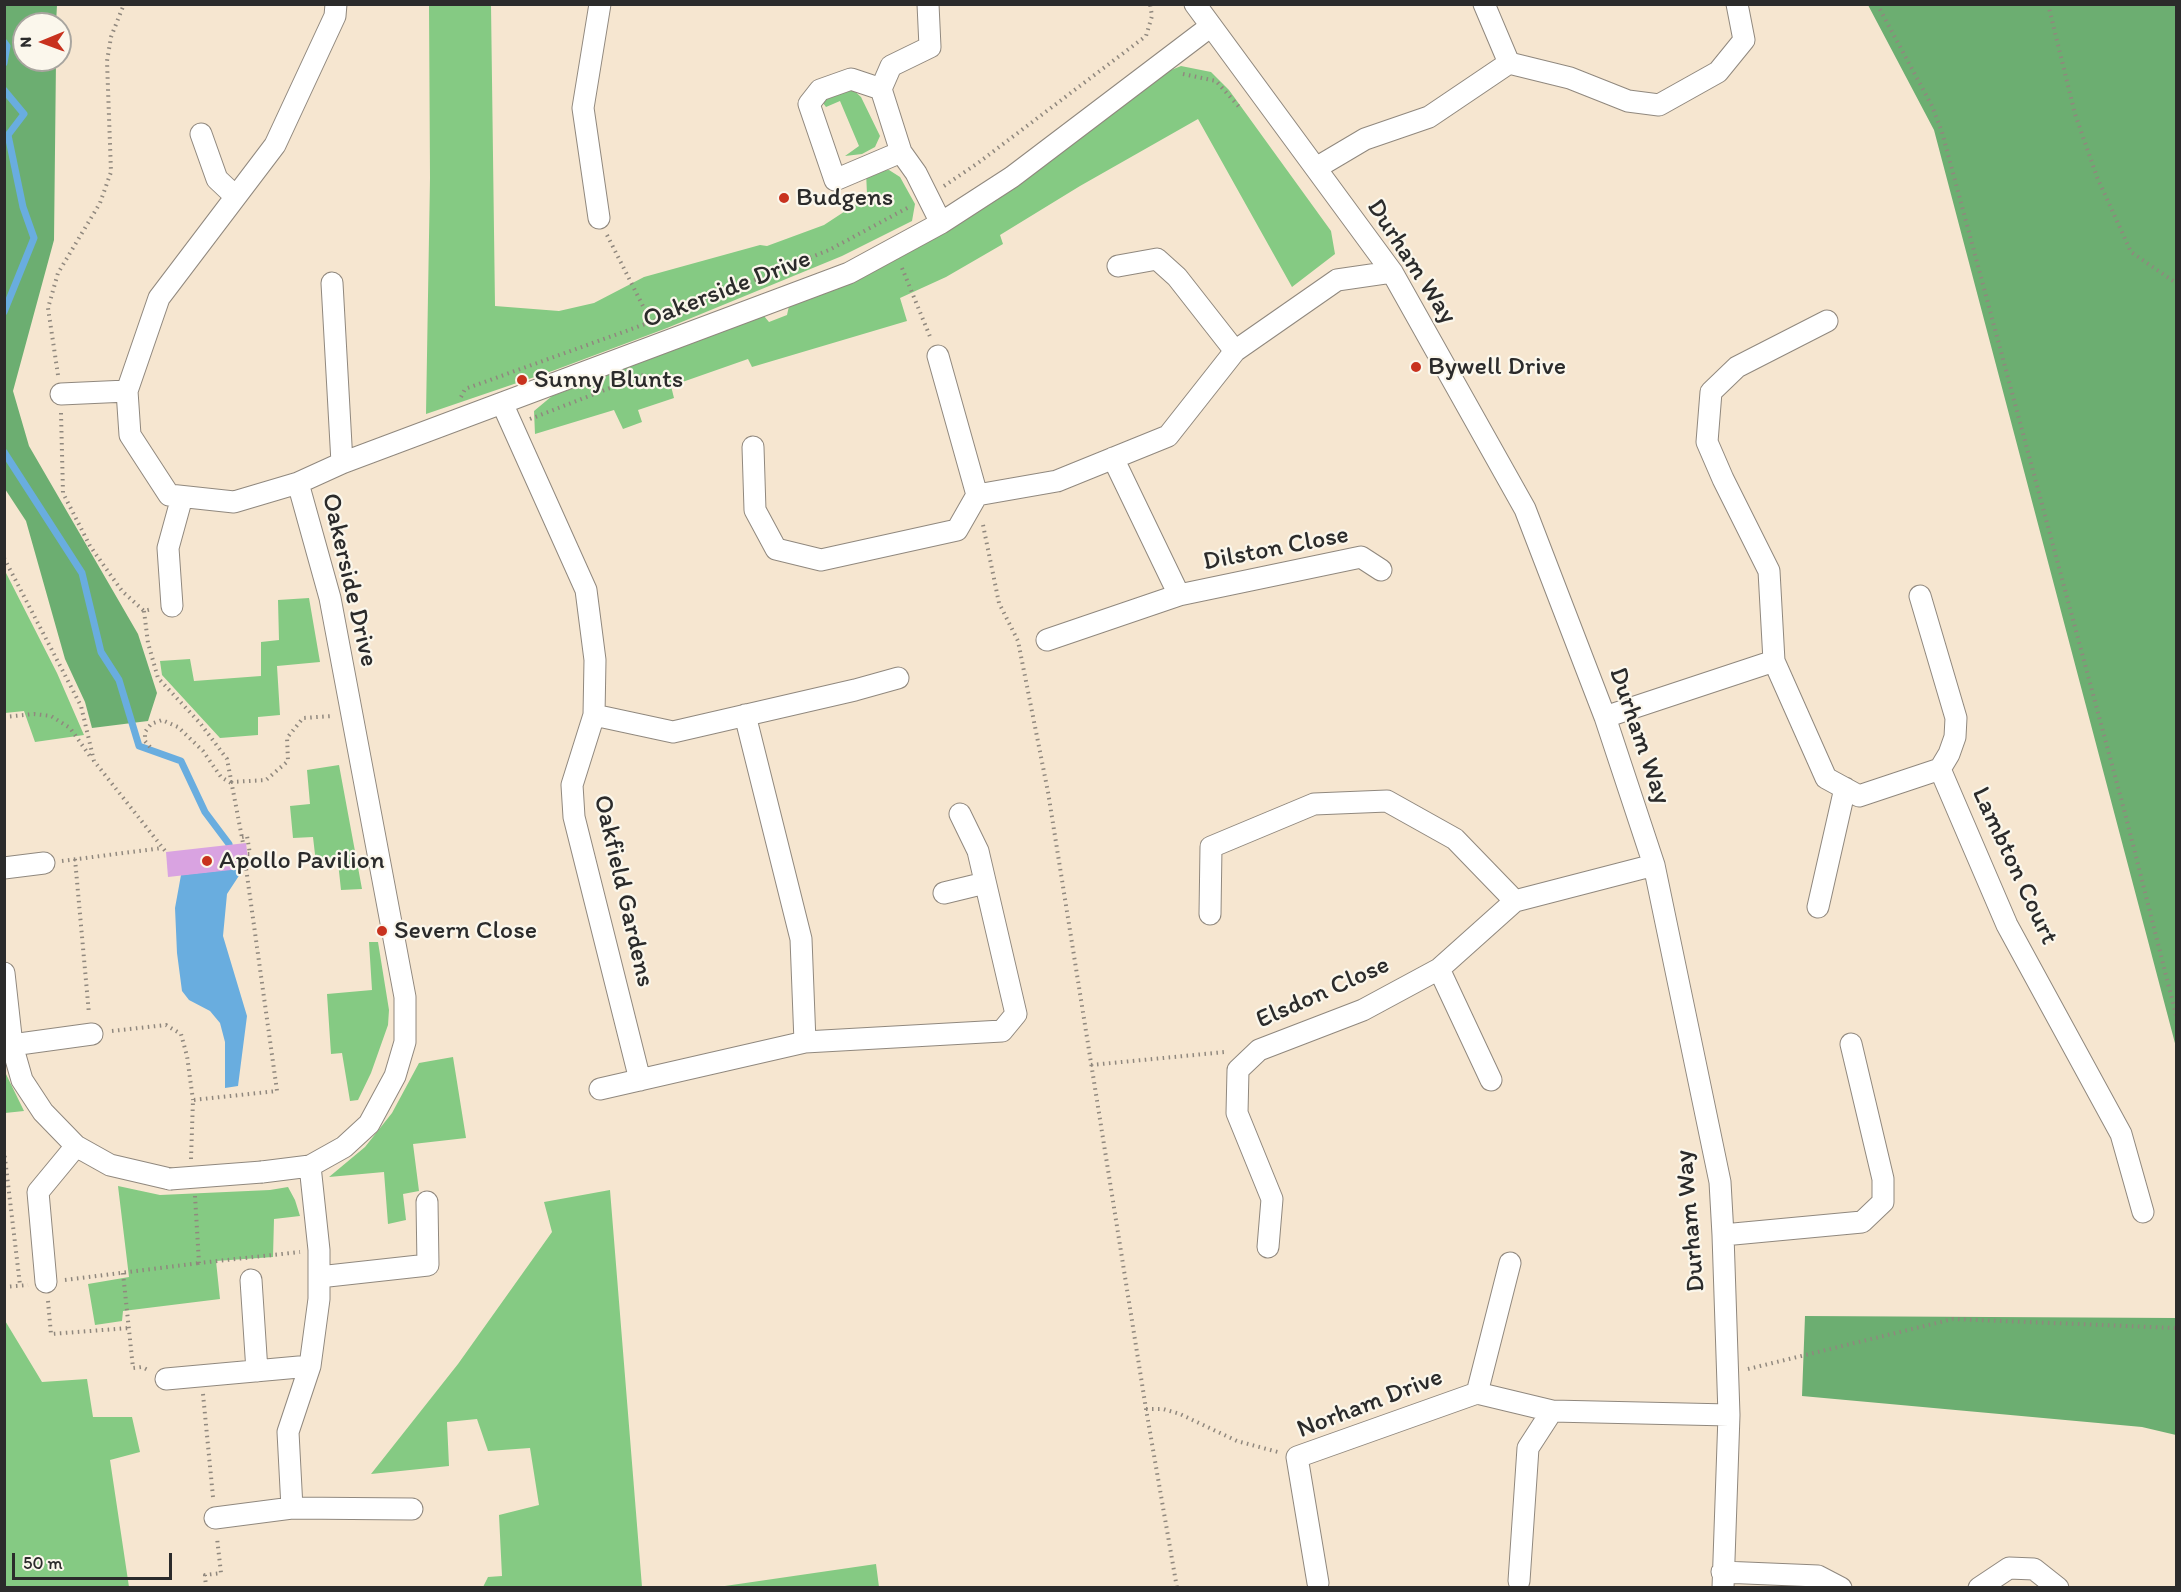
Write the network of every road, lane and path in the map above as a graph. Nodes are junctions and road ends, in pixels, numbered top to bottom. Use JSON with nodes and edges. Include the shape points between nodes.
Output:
{"nodes":[{"id":1,"x":124,"y":4,"type":"edge"},
{"id":2,"x":336,"y":4,"type":"edge"},
{"id":3,"x":600,"y":4,"type":"edge"},
{"id":4,"x":928,"y":4,"type":"edge"},
{"id":5,"x":1150,"y":4,"type":"edge"},
{"id":6,"x":1195,"y":4,"type":"edge"},
{"id":7,"x":1484,"y":4,"type":"edge"},
{"id":8,"x":1737,"y":4,"type":"edge"},
{"id":9,"x":1877,"y":4,"type":"edge"},
{"id":10,"x":2048,"y":4,"type":"edge"},
{"id":11,"x":1210,"y":26,"type":"junction"},
{"id":12,"x":1509,"y":63,"type":"junction"},
{"id":13,"x":881,"y":89,"type":"junction"},
{"id":14,"x":201,"y":134,"type":"dead end"},
{"id":15,"x":901,"y":152,"type":"junction"},
{"id":16,"x":1316,"y":168,"type":"junction"},
{"id":17,"x":938,"y":189,"type":"dead end"},
{"id":18,"x":235,"y":196,"type":"junction"},
{"id":19,"x":913,"y":205,"type":"dead end"},
{"id":20,"x":599,"y":218,"type":"joint"},
{"id":21,"x":941,"y":223,"type":"junction"},
{"id":22,"x":894,"y":249,"type":"junction"},
{"id":23,"x":1118,"y":266,"type":"dead end"},
{"id":24,"x":1392,"y":272,"type":"junction"},
{"id":25,"x":332,"y":283,"type":"dead end"},
{"id":26,"x":2176,"y":283,"type":"edge"},
{"id":27,"x":1827,"y":321,"type":"dead end"},
{"id":28,"x":662,"y":344,"type":"junction"},
{"id":29,"x":1235,"y":351,"type":"junction"},
{"id":30,"x":938,"y":356,"type":"joint"},
{"id":31,"x":127,"y":391,"type":"junction"},
{"id":32,"x":61,"y":394,"type":"junction"},
{"id":33,"x":502,"y":403,"type":"junction"},
{"id":34,"x":449,"y":422,"type":"junction"},
{"id":35,"x":753,"y":447,"type":"dead end"},
{"id":36,"x":1113,"y":458,"type":"junction"},
{"id":37,"x":342,"y":463,"type":"junction"},
{"id":38,"x":298,"y":483,"type":"junction"},
{"id":39,"x":978,"y":495,"type":"junction"},
{"id":40,"x":182,"y":497,"type":"junction"},
{"id":41,"x":4,"y":558,"type":"edge"},
{"id":42,"x":1381,"y":570,"type":"dead end"},
{"id":43,"x":1179,"y":595,"type":"junction"},
{"id":44,"x":1920,"y":596,"type":"dead end"},
{"id":45,"x":172,"y":606,"type":"joint"},
{"id":46,"x":144,"y":611,"type":"junction"},
{"id":47,"x":1047,"y":640,"type":"dead end"},
{"id":48,"x":1774,"y":661,"type":"junction"},
{"id":49,"x":898,"y":678,"type":"dead end"},
{"id":50,"x":351,"y":714,"type":"junction"},
{"id":51,"x":594,"y":715,"type":"junction"},
{"id":52,"x":745,"y":715,"type":"junction"},
{"id":53,"x":4,"y":717,"type":"edge"},
{"id":54,"x":1605,"y":717,"type":"junction"},
{"id":55,"x":150,"y":747,"type":"dead end"},
{"id":56,"x":94,"y":761,"type":"junction"},
{"id":57,"x":1940,"y":769,"type":"junction"},
{"id":58,"x":231,"y":782,"type":"junction"},
{"id":59,"x":1845,"y":788,"type":"junction"},
{"id":60,"x":960,"y":814,"type":"dead end"},
{"id":61,"x":242,"y":837,"type":"junction"},
{"id":62,"x":243,"y":843,"type":"dead end"},
{"id":63,"x":247,"y":854,"type":"dead end"},
{"id":64,"x":75,"y":859,"type":"junction"},
{"id":65,"x":44,"y":863,"type":"joint"},
{"id":66,"x":1654,"y":865,"type":"junction"},
{"id":67,"x":4,"y":868,"type":"edge"},
{"id":68,"x":246,"y":868,"type":"dead end"},
{"id":69,"x":985,"y":883,"type":"junction"},
{"id":70,"x":944,"y":893,"type":"dead end"},
{"id":71,"x":1515,"y":901,"type":"junction"},
{"id":72,"x":1818,"y":908,"type":"dead end"},
{"id":73,"x":1210,"y":914,"type":"dead end"},
{"id":74,"x":1439,"y":969,"type":"junction"},
{"id":75,"x":4,"y":973,"type":"edge"},
{"id":76,"x":2176,"y":1015,"type":"edge"},
{"id":77,"x":92,"y":1034,"type":"junction"},
{"id":78,"x":805,"y":1042,"type":"junction"},
{"id":79,"x":1851,"y":1044,"type":"dead end"},
{"id":80,"x":12,"y":1045,"type":"junction"},
{"id":81,"x":1247,"y":1060,"type":"junction"},
{"id":82,"x":1091,"y":1065,"type":"junction"},
{"id":83,"x":640,"y":1080,"type":"junction"},
{"id":84,"x":1491,"y":1080,"type":"dead end"},
{"id":85,"x":600,"y":1089,"type":"dead end"},
{"id":86,"x":193,"y":1100,"type":"junction"},
{"id":87,"x":76,"y":1146,"type":"junction"},
{"id":88,"x":4,"y":1150,"type":"edge"},
{"id":89,"x":310,"y":1166,"type":"junction"},
{"id":90,"x":192,"y":1167,"type":"dead end"},
{"id":91,"x":194,"y":1186,"type":"dead end"},
{"id":92,"x":427,"y":1202,"type":"dead end"},
{"id":93,"x":2143,"y":1212,"type":"dead end"},
{"id":94,"x":1723,"y":1234,"type":"junction"},
{"id":95,"x":1268,"y":1247,"type":"dead end"},
{"id":96,"x":319,"y":1250,"type":"junction"},
{"id":97,"x":199,"y":1263,"type":"junction"},
{"id":98,"x":1510,"y":1263,"type":"dead end"},
{"id":99,"x":123,"y":1273,"type":"junction"},
{"id":100,"x":319,"y":1277,"type":"junction"},
{"id":101,"x":251,"y":1280,"type":"dead end"},
{"id":102,"x":46,"y":1282,"type":"junction"},
{"id":103,"x":20,"y":1286,"type":"junction"},
{"id":104,"x":4,"y":1287,"type":"edge"},
{"id":105,"x":129,"y":1328,"type":"junction"},
{"id":106,"x":2176,"y":1328,"type":"edge"},
{"id":107,"x":310,"y":1366,"type":"junction"},
{"id":108,"x":257,"y":1371,"type":"junction"},
{"id":109,"x":1727,"y":1374,"type":"junction"},
{"id":110,"x":202,"y":1376,"type":"junction"},
{"id":111,"x":166,"y":1379,"type":"joint"},
{"id":112,"x":1477,"y":1393,"type":"junction"},
{"id":113,"x":1146,"y":1409,"type":"junction"},
{"id":114,"x":1552,"y":1411,"type":"junction"},
{"id":115,"x":1729,"y":1415,"type":"junction"},
{"id":116,"x":1297,"y":1457,"type":"junction"},
{"id":117,"x":292,"y":1508,"type":"junction"},
{"id":118,"x":412,"y":1509,"type":"dead end"},
{"id":119,"x":215,"y":1518,"type":"junction"},
{"id":120,"x":1722,"y":1580,"type":"edge"},
{"id":121,"x":1520,"y":1581,"type":"dead end"},
{"id":122,"x":1318,"y":1583,"type":"dead end"},
{"id":123,"x":206,"y":1587,"type":"edge"},
{"id":124,"x":1177,"y":1587,"type":"edge"},
{"id":125,"x":1841,"y":1587,"type":"edge"},
{"id":126,"x":1978,"y":1587,"type":"edge"},
{"id":127,"x":2058,"y":1587,"type":"edge"}],
"edges":[{"from":1,"to":32,"type":"path","via":[[111,37],[107,61],[111,172],[100,202],[58,273],[48,308]]},
{"from":2,"to":18,"type":"street","via":[[335,16],[275,145]]},
{"from":3,"to":20,"type":"street","via":[[583,108]]},
{"from":4,"to":13,"type":"street","via":[[930,47],[891,66]]},
{"from":5,"to":17,"type":"path","via":[[1152,16],[1146,36]]},
{"from":6,"to":11,"type":"street","name":"Durham Way"},
{"from":7,"to":12,"type":"street"},
{"from":8,"to":12,"type":"street","via":[[1744,40],[1718,72],[1659,105],[1628,101],[1570,78]]},
{"from":9,"to":76,"type":"path","via":[[1942,132]]},
{"from":10,"to":26,"type":"path","via":[[2075,114],[2097,177],[2131,252]]},
{"from":11,"to":16,"type":"street","name":"Durham Way"},
{"from":11,"to":21,"type":"street","name":"Oakerside Drive","via":[[1012,177]]},
{"from":12,"to":16,"type":"street","via":[[1429,117],[1365,139]]},
{"from":13,"to":15,"type":"street"},
{"from":13,"to":15,"type":"street","via":[[851,79],[820,90],[810,104],[835,180]]},
{"from":14,"to":18,"type":"street","via":[[217,179]]},
{"from":15,"to":21,"type":"street"},
{"from":16,"to":24,"type":"street","name":"Durham Way"},
{"from":18,"to":31,"type":"street","via":[[159,298]]},
{"from":19,"to":34,"type":"path","via":[[829,250],[764,277],[465,388]]},
{"from":20,"to":28,"type":"path"},
{"from":21,"to":22,"type":"street","name":"Oakerside Drive"},
{"from":22,"to":28,"type":"street","name":"Oakerside Drive","via":[[849,273]]},
{"from":22,"to":30,"type":"path"},
{"from":23,"to":29,"type":"street","via":[[1157,259],[1177,277]]},
{"from":24,"to":29,"type":"street","via":[[1337,280]]},
{"from":24,"to":54,"type":"street","name":"Durham Way","via":[[1525,509]]},
{"from":25,"to":37,"type":"street"},
{"from":27,"to":48,"type":"street","via":[[1737,367],[1711,392],[1707,442],[1769,571]]},
{"from":28,"to":33,"type":"street","name":"Oakerside Drive"},
{"from":29,"to":36,"type":"street","via":[[1168,436]]},
{"from":30,"to":39,"type":"street"},
{"from":31,"to":32,"type":"street"},
{"from":31,"to":40,"type":"street","via":[[130,435],[169,495]]},
{"from":32,"to":46,"type":"path","via":[[63,493],[90,546],[122,591]]},
{"from":33,"to":34,"type":"street","name":"Oakerside Drive"},
{"from":33,"to":51,"type":"street","name":"Oakfield Gardens","via":[[586,590],[595,660]]},
{"from":34,"to":37,"type":"street","name":"Oakerside Drive"},
{"from":35,"to":39,"type":"street","via":[[755,510],[776,549],[821,560],[957,530]]},
{"from":36,"to":39,"type":"street","via":[[1057,481]]},
{"from":36,"to":43,"type":"street","name":"Dilston Close"},
{"from":37,"to":38,"type":"street","name":"Oakerside Drive"},
{"from":38,"to":40,"type":"street","via":[[234,502]]},
{"from":38,"to":50,"type":"street","name":"Oakerside Drive","via":[[330,598]]},
{"from":39,"to":82,"type":"path","via":[[999,603],[1018,641],[1048,792]]},
{"from":40,"to":45,"type":"street","via":[[168,548]]},
{"from":41,"to":56,"type":"path","via":[[81,706]]},
{"from":42,"to":43,"type":"street","name":"Dilston Close","via":[[1361,557]]},
{"from":43,"to":47,"type":"street","name":"Dilston Close"},
{"from":44,"to":57,"type":"street","via":[[1956,718],[1955,737]]},
{"from":45,"to":46,"type":"path"},
{"from":46,"to":58,"type":"path","via":[[158,678],[227,759]]},
{"from":48,"to":54,"type":"street"},
{"from":48,"to":59,"type":"street","via":[[1826,778]]},
{"from":49,"to":52,"type":"street"},
{"from":50,"to":58,"type":"path","via":[[303,718],[287,738],[288,761],[266,780]]},
{"from":50,"to":89,"type":"street","name":"Oakerside Drive","via":[[405,997],[405,1042],[394,1076],[369,1124],[344,1147]]},
{"from":51,"to":52,"type":"street","via":[[673,732]]},
{"from":51,"to":83,"type":"street","name":"Oakfield Gardens","via":[[572,785],[574,818]]},
{"from":52,"to":78,"type":"street","via":[[801,939]]},
{"from":53,"to":56,"type":"path","via":[[51,716],[70,728]]},
{"from":54,"to":66,"type":"street","name":"Durham Way"},
{"from":55,"to":58,"type":"path","via":[[145,732],[151,724],[162,720],[178,727],[203,751],[221,777]]},
{"from":56,"to":64,"type":"path","via":[[164,850]]},
{"from":57,"to":59,"type":"street","name":"Lambton Court","via":[[1859,796]]},
{"from":57,"to":93,"type":"street","name":"Lambton Court","via":[[2007,925],[2121,1134]]},
{"from":58,"to":61,"type":"path"},
{"from":59,"to":72,"type":"street"},
{"from":60,"to":69,"type":"street","via":[[978,851]]},
{"from":61,"to":62,"type":"path"},
{"from":61,"to":63,"type":"path","via":[[247,836]]},
{"from":64,"to":65,"type":"path"},
{"from":64,"to":77,"type":"path"},
{"from":65,"to":67,"type":"street"},
{"from":66,"to":71,"type":"street","name":"Elsdon Close"},
{"from":66,"to":94,"type":"street","name":"Durham Way","via":[[1720,1182]]},
{"from":68,"to":86,"type":"path","via":[[277,1091]]},
{"from":69,"to":70,"type":"street"},
{"from":69,"to":78,"type":"street","via":[[1016,1014],[1002,1031]]},
{"from":71,"to":73,"type":"street","via":[[1455,839],[1387,801],[1314,804],[1211,847]]},
{"from":71,"to":74,"type":"street","name":"Elsdon Close"},
{"from":74,"to":81,"type":"street","name":"Elsdon Close","via":[[1363,1010],[1259,1050]]},
{"from":74,"to":84,"type":"street"},
{"from":75,"to":80,"type":"street","name":"Oakerside Drive"},
{"from":77,"to":80,"type":"street"},
{"from":77,"to":86,"type":"path","via":[[166,1025],[181,1034]]},
{"from":78,"to":83,"type":"street"},
{"from":79,"to":94,"type":"street","via":[[1883,1179],[1883,1202],[1862,1222]]},
{"from":80,"to":87,"type":"street","name":"Oakerside Drive","via":[[22,1080],[43,1112]]},
{"from":81,"to":82,"type":"path","via":[[1230,1052]]},
{"from":81,"to":95,"type":"street","name":"Elsdon Close","via":[[1238,1070],[1237,1113],[1272,1198]]},
{"from":82,"to":113,"type":"path"},
{"from":83,"to":85,"type":"street"},
{"from":86,"to":90,"type":"path"},
{"from":87,"to":89,"type":"street","name":"Oakerside Drive","bridge":true,"via":[[110,1164],[170,1179]]},
{"from":87,"to":102,"type":"street","via":[[38,1192]]},
{"from":88,"to":103,"type":"path"},
{"from":89,"to":96,"type":"street"},
{"from":91,"to":97,"type":"path"},
{"from":92,"to":100,"type":"street","via":[[428,1265]]},
{"from":94,"to":109,"type":"street","name":"Durham Way"},
{"from":96,"to":97,"type":"path"},
{"from":96,"to":100,"type":"street"},
{"from":97,"to":99,"type":"path"},
{"from":98,"to":112,"type":"street","name":"Norham Drive"},
{"from":99,"to":102,"type":"path"},
{"from":99,"to":105,"type":"path"},
{"from":100,"to":107,"type":"street"},
{"from":101,"to":108,"type":"street"},
{"from":102,"to":103,"type":"path"},
{"from":102,"to":105,"type":"path","via":[[51,1335]]},
{"from":103,"to":104,"type":"path"},
{"from":105,"to":111,"type":"path","via":[[133,1368],[142,1367]]},
{"from":106,"to":109,"type":"path","via":[[1953,1319]]},
{"from":107,"to":108,"type":"street"},
{"from":107,"to":117,"type":"street","via":[[288,1432]]},
{"from":108,"to":110,"type":"street"},
{"from":109,"to":115,"type":"street","name":"Durham Way"},
{"from":110,"to":111,"type":"street"},
{"from":110,"to":119,"type":"path"},
{"from":112,"to":114,"type":"street","name":"Norham Drive"},
{"from":112,"to":116,"type":"street","name":"Norham Drive"},
{"from":113,"to":116,"type":"path","via":[[1163,1408],[1237,1441]]},
{"from":113,"to":124,"type":"path"},
{"from":114,"to":115,"type":"street","name":"Norham Drive"},
{"from":114,"to":121,"type":"street","via":[[1528,1448]]},
{"from":115,"to":120,"type":"street","name":"Durham Way"},
{"from":116,"to":122,"type":"street","name":"Norham Drive"},
{"from":117,"to":118,"type":"street"},
{"from":117,"to":119,"type":"street"},
{"from":119,"to":123,"type":"path","via":[[221,1573],[205,1575]]},
{"from":120,"to":125,"type":"street","via":[[1818,1576]]},
{"from":126,"to":127,"type":"street","via":[[2009,1568],[2034,1569]]}]}
